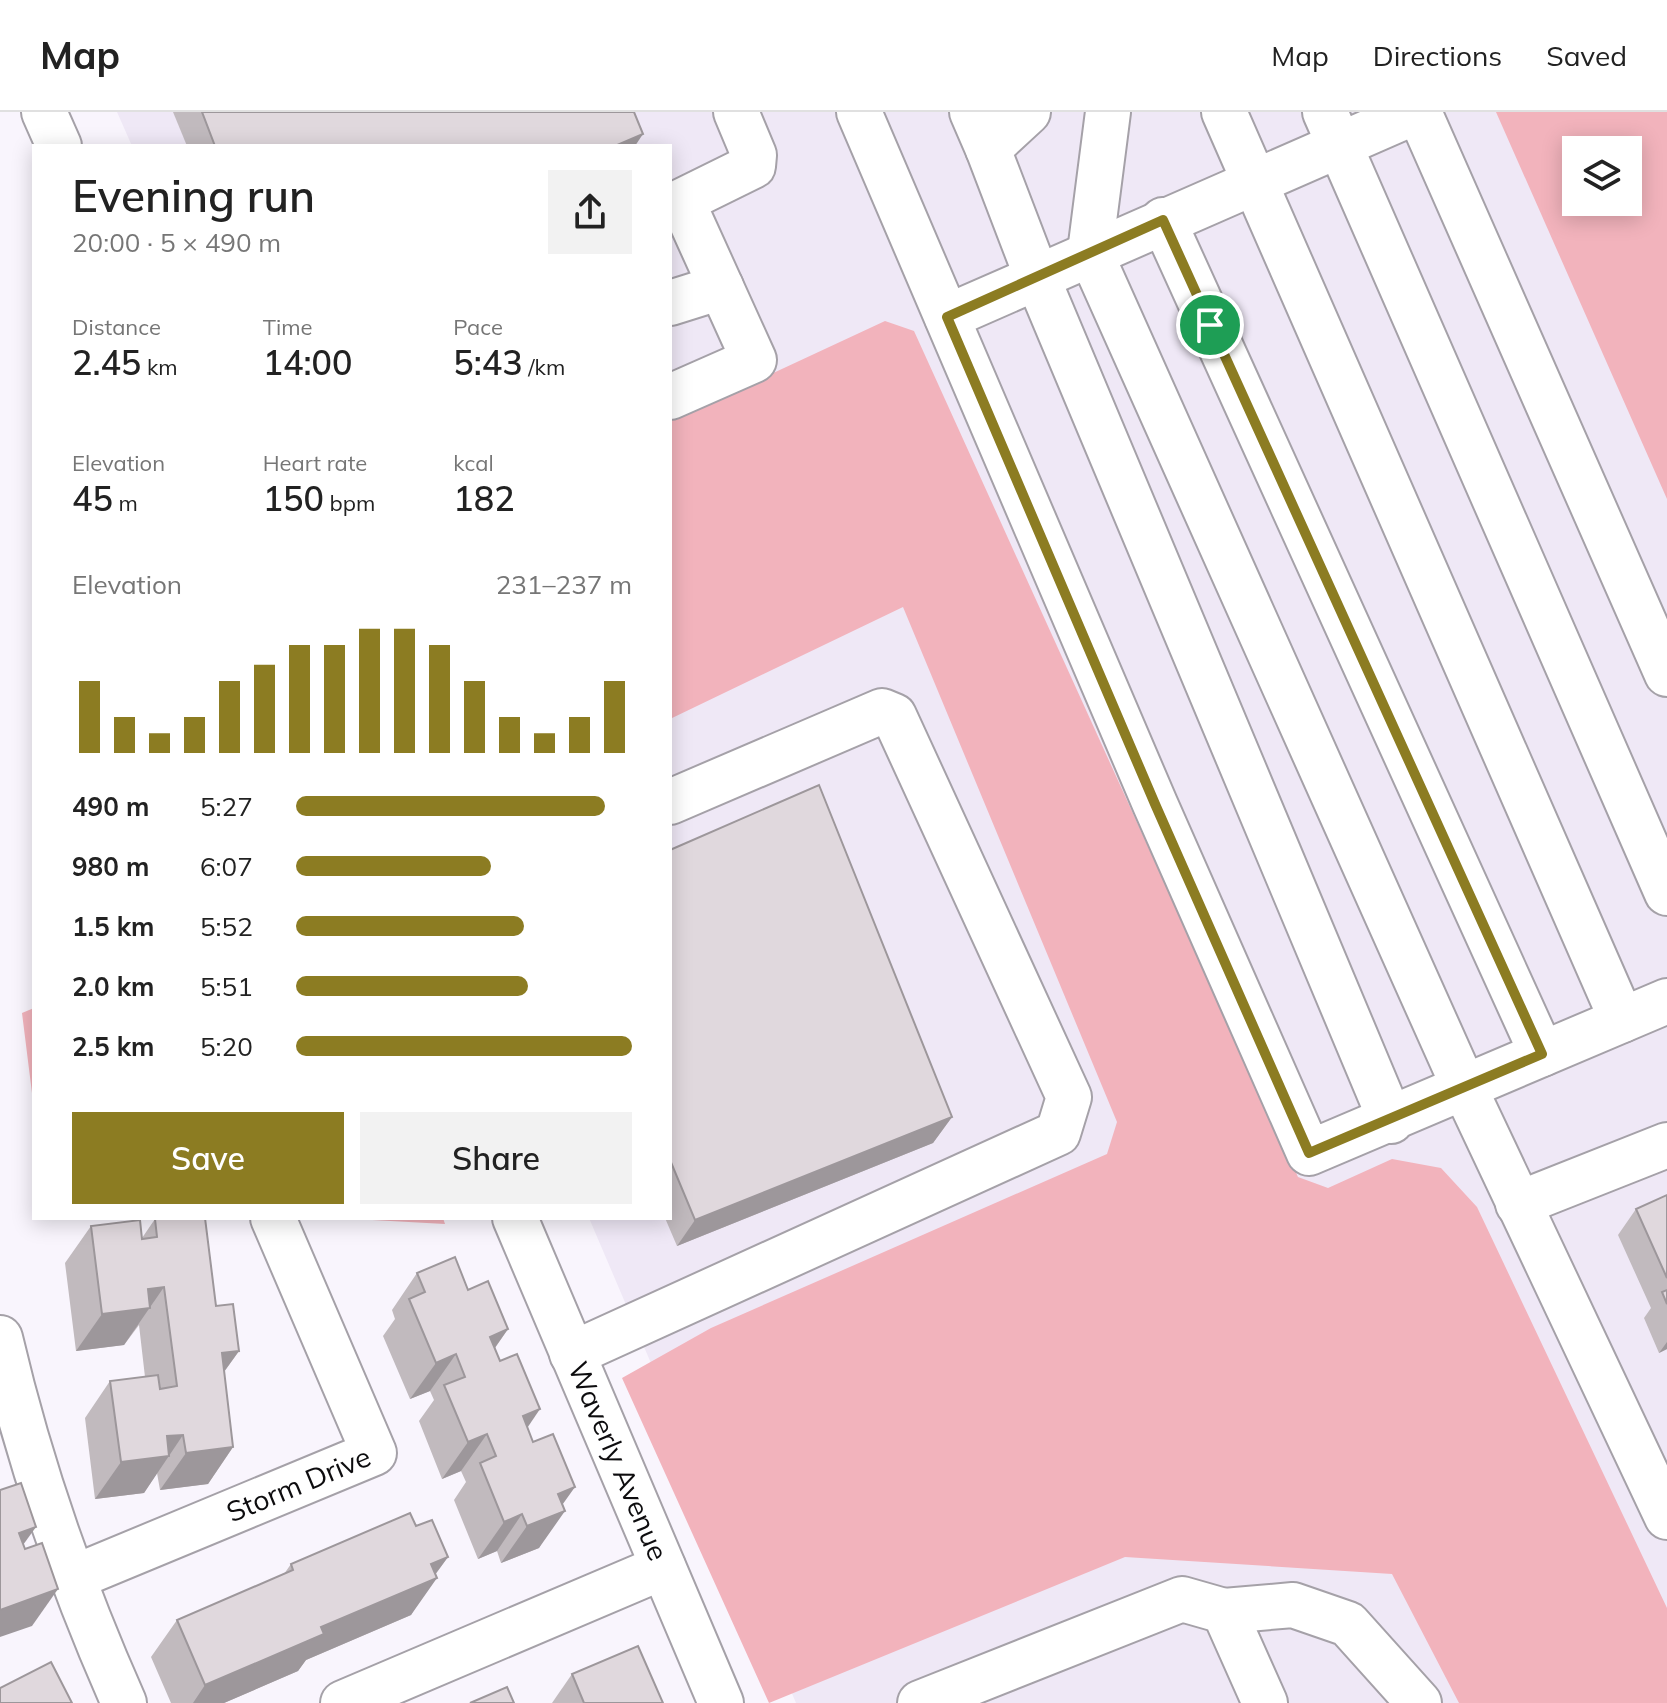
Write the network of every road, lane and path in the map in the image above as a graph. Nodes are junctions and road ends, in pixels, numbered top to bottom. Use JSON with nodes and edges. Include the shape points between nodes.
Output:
{"nodes":[{"id":1,"x":44,"y":112,"type":"edge"},
{"id":2,"x":736,"y":112,"type":"edge"},
{"id":3,"x":859,"y":112,"type":"edge"},
{"id":4,"x":1028,"y":112,"type":"edge"},
{"id":5,"x":1108,"y":112,"type":"edge"},
{"id":6,"x":1224,"y":112,"type":"edge"},
{"id":7,"x":1417,"y":112,"type":"edge"},
{"id":8,"x":1332,"y":128,"type":"edge"},
{"id":9,"x":980,"y":131,"type":"edge"},
{"id":10,"x":58,"y":144,"type":"edge"},
{"id":11,"x":1255,"y":181,"type":"junction"},
{"id":12,"x":676,"y":204,"type":"edge"},
{"id":13,"x":1163,"y":220,"type":"junction"},
{"id":14,"x":1090,"y":252,"type":"junction"},
{"id":15,"x":1037,"y":277,"type":"junction"},
{"id":16,"x":721,"y":287,"type":"junction"},
{"id":17,"x":672,"y":302,"type":"edge"},
{"id":18,"x":947,"y":317,"type":"junction"},
{"id":19,"x":672,"y":396,"type":"edge"},
{"id":20,"x":1667,"y":674,"type":"edge"},
{"id":21,"x":672,"y":801,"type":"edge"},
{"id":22,"x":1667,"y":893,"type":"edge"},
{"id":23,"x":1667,"y":1001,"type":"edge"},
{"id":24,"x":1622,"y":1020,"type":"junction"},
{"id":25,"x":1542,"y":1054,"type":"junction"},
{"id":26,"x":1464,"y":1087,"type":"junction"},
{"id":27,"x":1391,"y":1121,"type":"junction"},
{"id":28,"x":1667,"y":1145,"type":"edge"},
{"id":29,"x":1518,"y":1204,"type":"junction"},
{"id":30,"x":274,"y":1220,"type":"edge"},
{"id":31,"x":516,"y":1220,"type":"edge"},
{"id":32,"x":0,"y":1338,"type":"edge"},
{"id":33,"x":572,"y":1354,"type":"junction"},
{"id":34,"x":10,"y":1428,"type":"edge"},
{"id":35,"x":1667,"y":1517,"type":"edge"},
{"id":36,"x":663,"y":1567,"type":"junction"},
{"id":37,"x":75,"y":1577,"type":"junction"},
{"id":38,"x":1224,"y":1611,"type":"junction"},
{"id":39,"x":124,"y":1703,"type":"edge"},
{"id":40,"x":343,"y":1703,"type":"edge"},
{"id":41,"x":721,"y":1703,"type":"edge"},
{"id":42,"x":920,"y":1703,"type":"edge"},
{"id":43,"x":1265,"y":1703,"type":"edge"},
{"id":44,"x":1419,"y":1703,"type":"edge"}],
"edges":[{"from":1,"to":10,"type":"street"},
{"from":2,"to":12,"type":"street","via":[[754,155],[753,166]]},
{"from":3,"to":18,"type":"street"},
{"from":4,"to":9,"type":"street"},
{"from":5,"to":14,"type":"street"},
{"from":6,"to":11,"type":"street"},
{"from":7,"to":8,"type":"street"},
{"from":7,"to":20,"type":"street"},
{"from":8,"to":11,"type":"street"},
{"from":8,"to":22,"type":"street"},
{"from":9,"to":15,"type":"street"},
{"from":11,"to":13,"type":"street"},
{"from":11,"to":24,"type":"street"},
{"from":12,"to":16,"type":"street"},
{"from":13,"to":14,"type":"street"},
{"from":13,"to":25,"type":"street"},
{"from":14,"to":15,"type":"street"},
{"from":14,"to":26,"type":"street"},
{"from":15,"to":18,"type":"street"},
{"from":15,"to":27,"type":"street"},
{"from":16,"to":17,"type":"street"},
{"from":16,"to":19,"type":"street","via":[[754,360]]},
{"from":18,"to":27,"type":"street","via":[[1309,1153]]},
{"from":21,"to":33,"type":"street","via":[[882,711],[894,716],[1069,1097],[1058,1133]]},
{"from":23,"to":24,"type":"street"},
{"from":24,"to":25,"type":"street"},
{"from":25,"to":26,"type":"street"},
{"from":26,"to":27,"type":"street"},
{"from":26,"to":29,"type":"street"},
{"from":28,"to":29,"type":"street"},
{"from":29,"to":35,"type":"street"},
{"from":30,"to":37,"type":"street","name":"Storm Drive","via":[[374,1453]]},
{"from":31,"to":33,"type":"street","name":"Waverly Avenue"},
{"from":32,"to":34,"type":"street"},
{"from":33,"to":36,"type":"street","name":"Waverly Avenue"},
{"from":34,"to":37,"type":"street"},
{"from":36,"to":40,"type":"street"},
{"from":36,"to":41,"type":"street","name":"Waverly Avenue"},
{"from":37,"to":39,"type":"street"},
{"from":38,"to":42,"type":"street","via":[[1182,1599]]},
{"from":38,"to":43,"type":"street"},
{"from":38,"to":44,"type":"street","via":[[1293,1605],[1348,1624]]}]}
